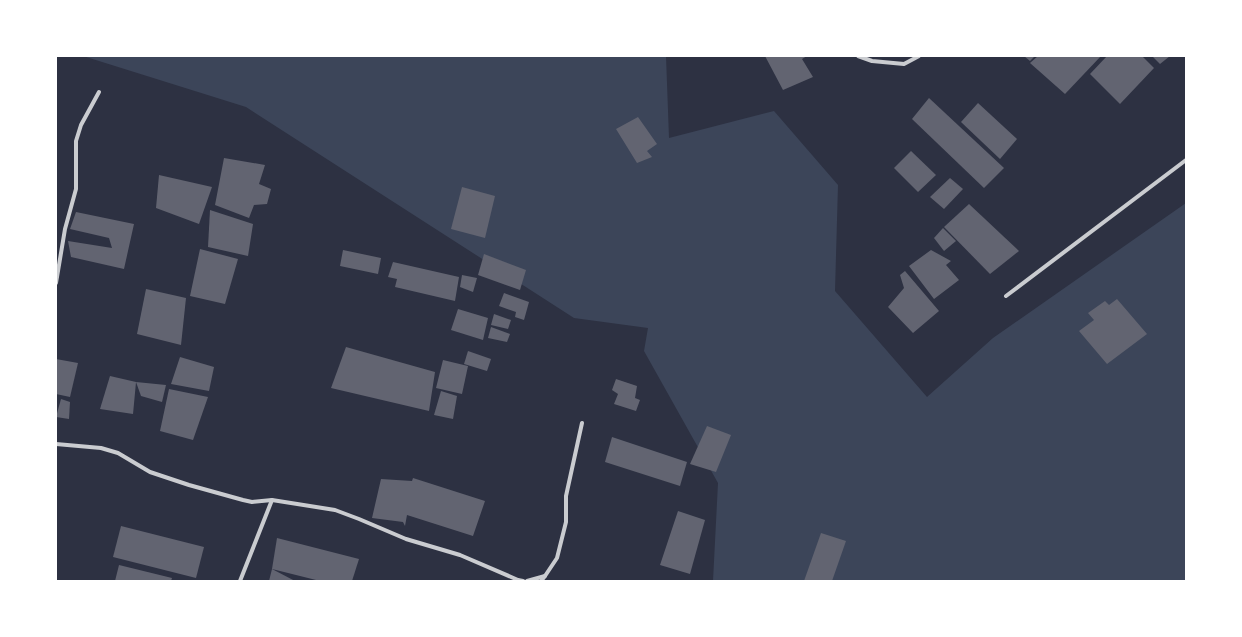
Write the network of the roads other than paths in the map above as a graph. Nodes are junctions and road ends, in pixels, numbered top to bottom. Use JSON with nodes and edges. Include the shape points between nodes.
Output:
{"nodes":[{"id":1,"x":858,"y":56,"type":"edge"},
{"id":2,"x":919,"y":56,"type":"edge"},
{"id":3,"x":99,"y":92,"type":"dead end"},
{"id":4,"x":1186,"y":160,"type":"edge"},
{"id":5,"x":56,"y":283,"type":"edge"},
{"id":6,"x":1006,"y":296,"type":"dead end"},
{"id":7,"x":582,"y":423,"type":"dead end"},
{"id":8,"x":56,"y":444,"type":"edge"},
{"id":9,"x":272,"y":500,"type":"junction"},
{"id":10,"x":546,"y":576,"type":"junction"},
{"id":11,"x":240,"y":581,"type":"edge"},
{"id":12,"x":524,"y":581,"type":"edge"},
{"id":13,"x":527,"y":581,"type":"edge"},
{"id":14,"x":540,"y":581,"type":"edge"}],
"edges":[{"from":1,"to":2,"type":"street","via":[[872,61],[904,64]]},
{"from":3,"to":5,"type":"street","via":[[81,125],[76,141],[76,189],[65,229]]},
{"from":4,"to":6,"type":"street"},
{"from":7,"to":10,"type":"street","via":[[566,496],[566,522],[557,558]]},
{"from":8,"to":9,"type":"street","via":[[101,448],[118,453],[150,472],[189,485],[252,502]]},
{"from":9,"to":11,"type":"street"},
{"from":9,"to":12,"type":"street","via":[[335,510],[406,539],[460,555]]},
{"from":10,"to":13,"type":"street"},
{"from":10,"to":14,"type":"street"}]}
